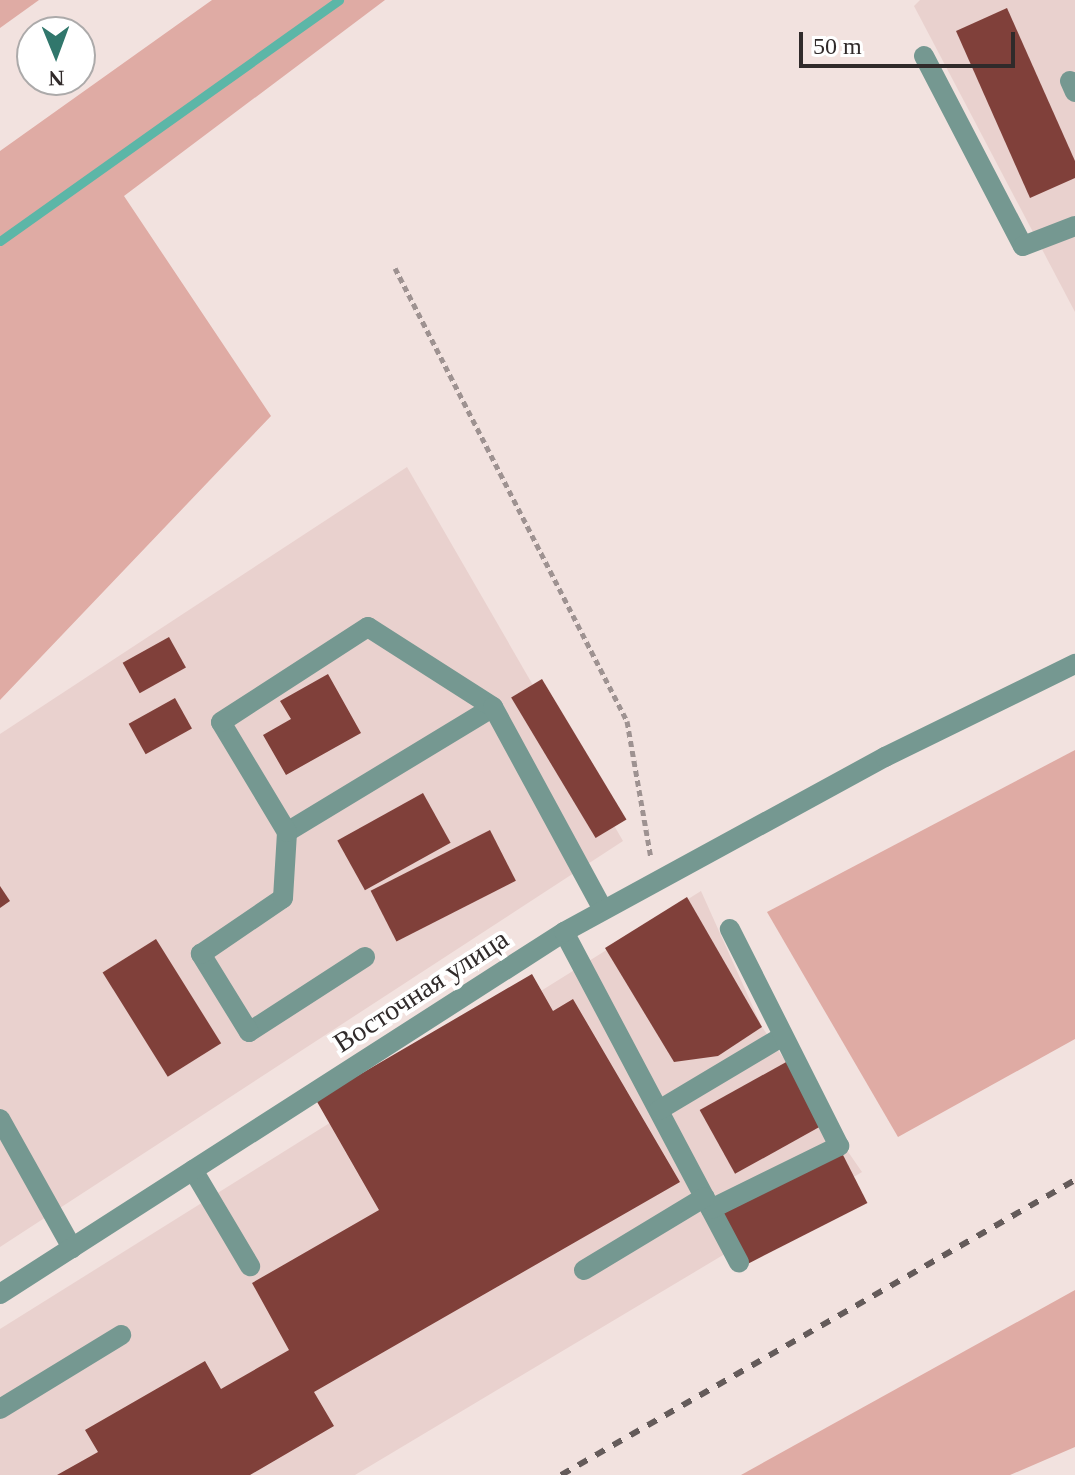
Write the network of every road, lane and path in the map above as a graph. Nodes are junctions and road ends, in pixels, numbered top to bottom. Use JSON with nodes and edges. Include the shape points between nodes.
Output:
{"nodes":[{"id":1,"x":924,"y":56,"type":"dead end"},
{"id":2,"x":1075,"y":226,"type":"edge"},
{"id":3,"x":395,"y":268,"type":"dead end"},
{"id":4,"x":1075,"y":664,"type":"edge"},
{"id":5,"x":493,"y":707,"type":"junction"},
{"id":6,"x":287,"y":832,"type":"junction"},
{"id":7,"x":655,"y":883,"type":"junction"},
{"id":8,"x":603,"y":910,"type":"junction"},
{"id":9,"x":730,"y":929,"type":"dead end"},
{"id":10,"x":564,"y":932,"type":"junction"},
{"id":11,"x":365,"y":957,"type":"dead end"},
{"id":12,"x":783,"y":1036,"type":"junction"},
{"id":13,"x":659,"y":1110,"type":"junction"},
{"id":14,"x":0,"y":1119,"type":"edge"},
{"id":15,"x":193,"y":1170,"type":"junction"},
{"id":16,"x":708,"y":1203,"type":"junction"},
{"id":17,"x":72,"y":1248,"type":"junction"},
{"id":18,"x":739,"y":1262,"type":"dead end"},
{"id":19,"x":250,"y":1266,"type":"dead end"},
{"id":20,"x":584,"y":1270,"type":"dead end"},
{"id":21,"x":0,"y":1294,"type":"edge"},
{"id":22,"x":121,"y":1335,"type":"dead end"},
{"id":23,"x":0,"y":1409,"type":"edge"}],
"edges":[{"from":1,"to":2,"type":"street","via":[[1023,246]]},
{"from":3,"to":7,"type":"path","via":[[627,721]]},
{"from":4,"to":7,"type":"street","name":"Восточная улица","via":[[885,757]]},
{"from":5,"to":6,"type":"street"},
{"from":5,"to":6,"type":"street","via":[[368,627],[221,722]]},
{"from":5,"to":8,"type":"street"},
{"from":6,"to":11,"type":"street","via":[[283,898],[201,954],[249,1032]]},
{"from":7,"to":8,"type":"street","name":"Восточная улица"},
{"from":8,"to":10,"type":"street","name":"Восточная улица"},
{"from":9,"to":12,"type":"street"},
{"from":10,"to":13,"type":"street"},
{"from":10,"to":15,"type":"street","name":"Восточная улица"},
{"from":12,"to":13,"type":"street"},
{"from":12,"to":16,"type":"street","via":[[839,1146]]},
{"from":13,"to":16,"type":"street"},
{"from":14,"to":17,"type":"street"},
{"from":15,"to":17,"type":"street","name":"Восточная улица"},
{"from":15,"to":19,"type":"street"},
{"from":16,"to":18,"type":"street"},
{"from":16,"to":20,"type":"street"},
{"from":17,"to":21,"type":"street","name":"Восточная улица"},
{"from":22,"to":23,"type":"street"}]}
